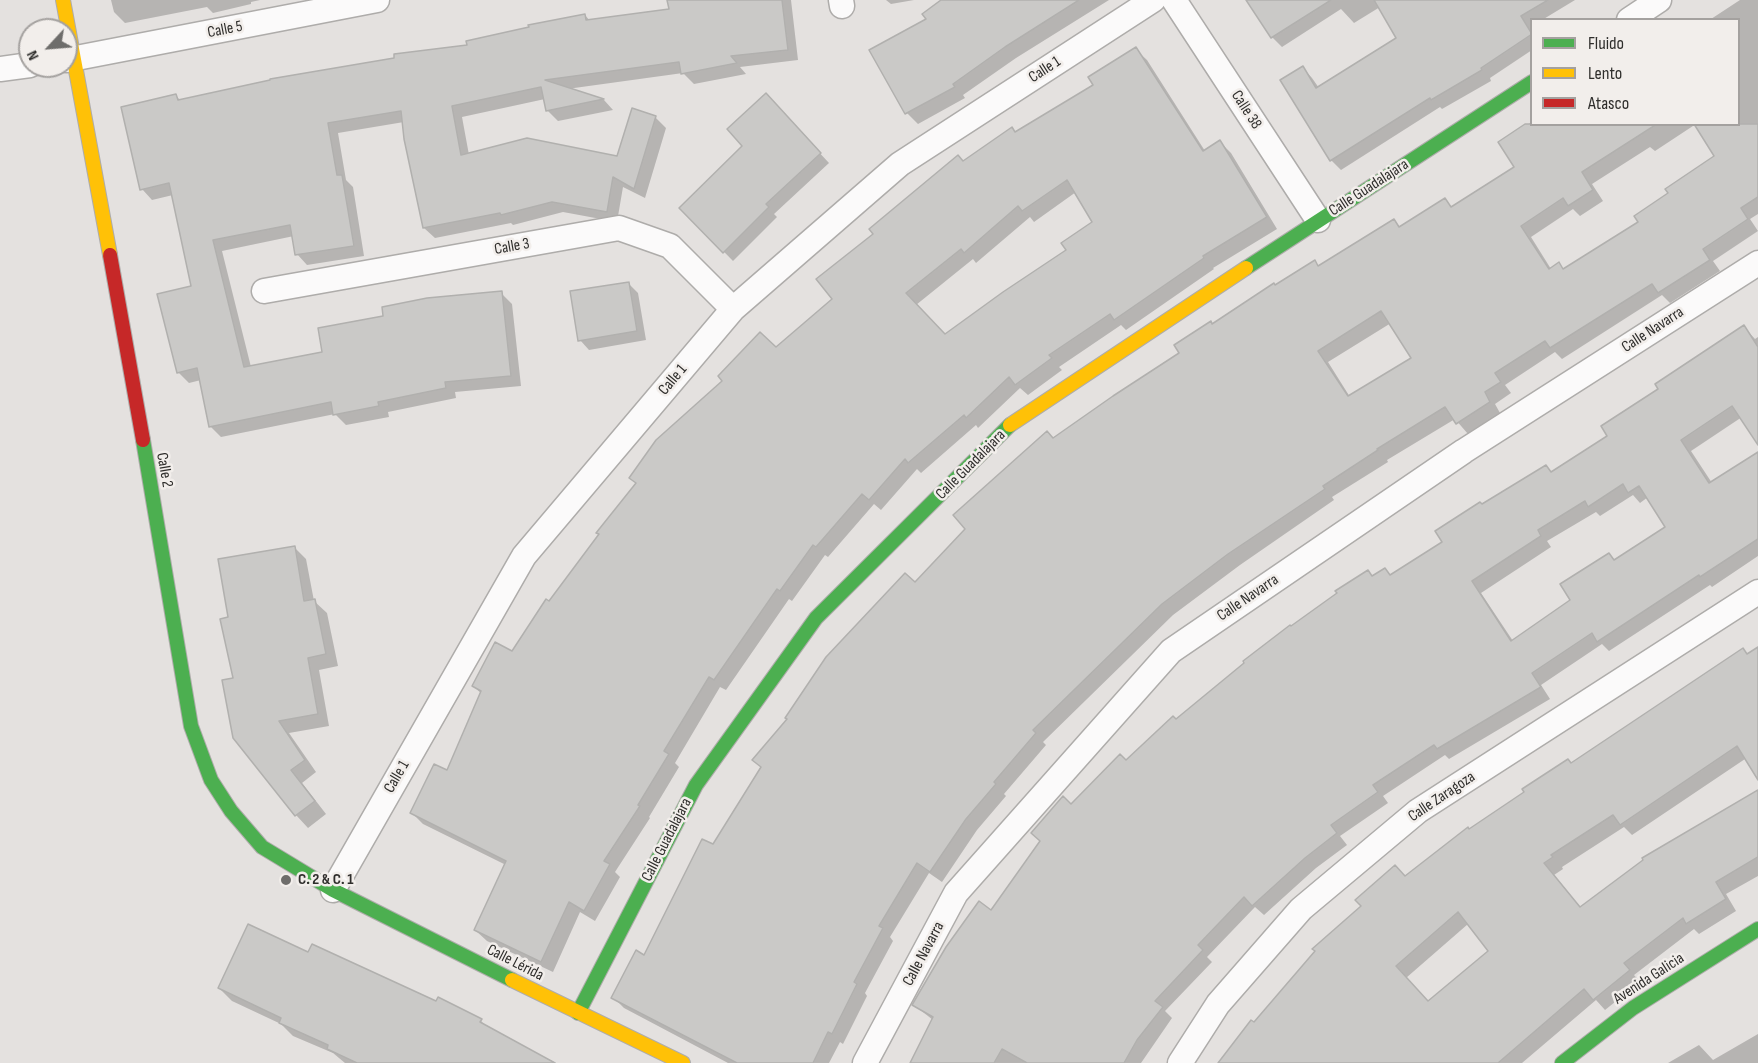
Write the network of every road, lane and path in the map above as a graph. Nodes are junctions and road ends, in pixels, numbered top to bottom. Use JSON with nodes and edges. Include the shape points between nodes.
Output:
{"nodes":[{"id":1,"x":63,"y":0,"type":"edge"},
{"id":2,"x":377,"y":0,"type":"edge"},
{"id":3,"x":1153,"y":0,"type":"edge"},
{"id":4,"x":1174,"y":0,"type":"edge"},
{"id":5,"x":1659,"y":0,"type":"edge"},
{"id":6,"x":65,"y":18,"type":"edge"},
{"id":7,"x":1632,"y":18,"type":"edge"},
{"id":8,"x":78,"y":58,"type":"edge"},
{"id":9,"x":18,"y":67,"type":"edge"},
{"id":10,"x":0,"y":69,"type":"edge"},
{"id":11,"x":74,"y":78,"type":"edge"},
{"id":12,"x":1530,"y":83,"type":"edge"},
{"id":13,"x":1318,"y":220,"type":"junction"},
{"id":14,"x":1758,"y":263,"type":"edge"},
{"id":15,"x":264,"y":291,"type":"dead end"},
{"id":16,"x":733,"y":309,"type":"junction"},
{"id":17,"x":1758,"y":592,"type":"edge"},
{"id":18,"x":333,"y":890,"type":"junction"},
{"id":19,"x":1758,"y":929,"type":"edge"},
{"id":20,"x":578,"y":1013,"type":"junction"},
{"id":21,"x":683,"y":1063,"type":"edge"},
{"id":22,"x":865,"y":1063,"type":"edge"},
{"id":23,"x":1180,"y":1063,"type":"edge"},
{"id":24,"x":1562,"y":1063,"type":"edge"}],
"edges":[{"from":1,"to":6,"type":"street","name":"Calle 2"},
{"from":2,"to":8,"type":"street","name":"Calle 5"},
{"from":3,"to":16,"type":"street","name":"Calle 1","via":[[900,164]]},
{"from":4,"to":13,"type":"street","name":"Calle 38"},
{"from":5,"to":7,"type":"street"},
{"from":9,"to":10,"type":"street"},
{"from":11,"to":18,"type":"street","name":"Calle 2","via":[[124,330],[191,726],[212,780],[262,847]]},
{"from":12,"to":13,"type":"street","name":"Calle Guadalajara"},
{"from":13,"to":20,"type":"street","name":"Calle Guadalajara","via":[[1011,424],[816,618],[696,785]]},
{"from":14,"to":22,"type":"street","name":"Calle Navarra","via":[[1464,451],[1171,651],[956,893]]},
{"from":15,"to":16,"type":"street","name":"Calle 3","via":[[619,228],[670,246]]},
{"from":16,"to":18,"type":"street","name":"Calle 1","via":[[524,555]]},
{"from":17,"to":23,"type":"street","name":"Calle Zaragoza","via":[[1418,811],[1301,909],[1218,1004]]},
{"from":18,"to":20,"type":"street","name":"Calle Lérida"},
{"from":19,"to":24,"type":"street","name":"Avenida Galicia","via":[[1633,1008]]},
{"from":20,"to":21,"type":"street","name":"Calle Lérida"}]}
